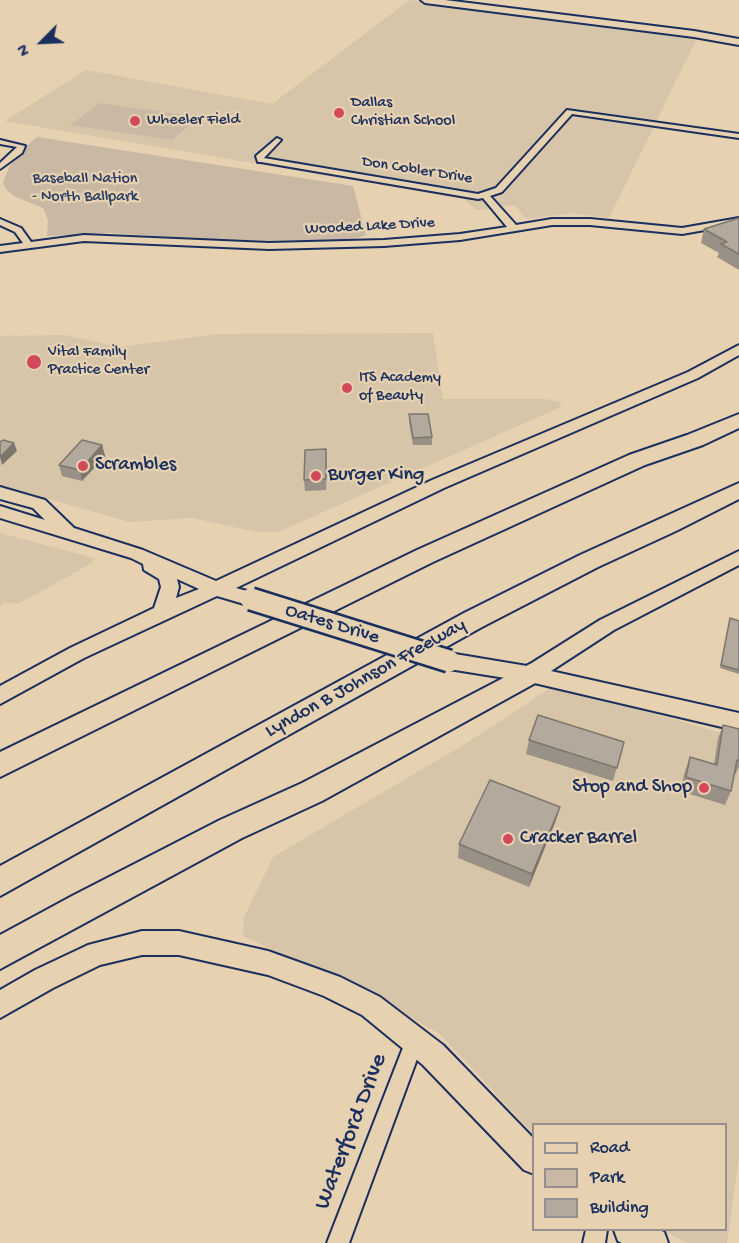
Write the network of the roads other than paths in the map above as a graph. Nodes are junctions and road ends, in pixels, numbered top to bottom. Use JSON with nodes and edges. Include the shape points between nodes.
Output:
{"nodes":[{"id":1,"x":425,"y":0,"type":"edge"},
{"id":2,"x":441,"y":0,"type":"edge"},
{"id":3,"x":739,"y":41,"type":"edge"},
{"id":4,"x":739,"y":136,"type":"edge"},
{"id":5,"x":277,"y":140,"type":"dead end"},
{"id":6,"x":0,"y":142,"type":"edge"},
{"id":7,"x":0,"y":167,"type":"edge"},
{"id":8,"x":485,"y":195,"type":"junction"},
{"id":9,"x":739,"y":221,"type":"edge"},
{"id":10,"x":0,"y":222,"type":"edge"},
{"id":11,"x":514,"y":229,"type":"junction"},
{"id":12,"x":28,"y":244,"type":"junction"},
{"id":13,"x":0,"y":249,"type":"edge"},
{"id":14,"x":739,"y":350,"type":"edge"},
{"id":15,"x":739,"y":404,"type":"edge"},
{"id":16,"x":739,"y":420,"type":"edge"},
{"id":17,"x":637,"y":460,"type":"junction"},
{"id":18,"x":739,"y":490,"type":"edge"},
{"id":19,"x":0,"y":493,"type":"edge"},
{"id":20,"x":739,"y":502,"type":"edge"},
{"id":21,"x":0,"y":512,"type":"edge"},
{"id":22,"x":668,"y":526,"type":"junction"},
{"id":23,"x":72,"y":533,"type":"junction"},
{"id":24,"x":137,"y":554,"type":"junction"},
{"id":25,"x":739,"y":557,"type":"edge"},
{"id":26,"x":217,"y":589,"type":"junction"},
{"id":27,"x":162,"y":612,"type":"junction"},
{"id":28,"x":530,"y":674,"type":"junction"},
{"id":29,"x":0,"y":696,"type":"edge"},
{"id":30,"x":739,"y":722,"type":"edge"},
{"id":31,"x":0,"y":765,"type":"edge"},
{"id":32,"x":0,"y":882,"type":"edge"},
{"id":33,"x":0,"y":953,"type":"edge"},
{"id":34,"x":0,"y":1005,"type":"edge"},
{"id":35,"x":415,"y":1040,"type":"junction"},
{"id":36,"x":532,"y":1158,"type":"edge"},
{"id":37,"x":631,"y":1231,"type":"edge"},
{"id":38,"x":338,"y":1243,"type":"edge"},
{"id":39,"x":654,"y":1243,"type":"edge"}],
"edges":[{"from":1,"to":3,"type":"main road"},
{"from":2,"to":3,"type":"main road","via":[[691,30]]},
{"from":4,"to":8,"type":"street","name":"Don Cobler Drive","via":[[570,112],[499,190]]},
{"from":5,"to":8,"type":"street","name":"Don Cobler Drive","via":[[260,156],[261,160],[464,196]]},
{"from":6,"to":7,"type":"street","via":[[21,146]]},
{"from":8,"to":11,"type":"street"},
{"from":9,"to":11,"type":"street","name":"Wooded Lake Drive","via":[[682,231],[572,221]]},
{"from":10,"to":12,"type":"street","via":[[18,230]]},
{"from":11,"to":12,"type":"street","name":"Wooded Lake Drive","via":[[430,240],[326,245],[227,245],[117,238]]},
{"from":12,"to":13,"type":"street","name":"Wooded Lake Drive"},
{"from":14,"to":26,"type":"main road","via":[[693,375],[438,484]]},
{"from":15,"to":17,"type":"highway"},
{"from":16,"to":17,"type":"highway"},
{"from":17,"to":31,"type":"highway","via":[[425,556]]},
{"from":18,"to":22,"type":"highway","name":"Lyndon B Johnson Freeway"},
{"from":19,"to":23,"type":"main road","name":"Oates Drive","via":[[39,504]]},
{"from":20,"to":22,"type":"highway"},
{"from":21,"to":23,"type":"main road","name":"Oates Drive"},
{"from":22,"to":32,"type":"highway","name":"Lyndon B Johnson Freeway","via":[[473,620]]},
{"from":23,"to":24,"type":"main road","name":"Oates Drive"},
{"from":24,"to":26,"type":"main road","name":"Oates Drive"},
{"from":24,"to":27,"type":"main road","via":[[167,576],[170,587]]},
{"from":25,"to":28,"type":"main road","via":[[607,625]]},
{"from":26,"to":27,"type":"main road"},
{"from":26,"to":28,"type":"main road","name":"Oates Drive","bridge":true,"via":[[449,661]]},
{"from":27,"to":29,"type":"main road"},
{"from":28,"to":30,"type":"main road","name":"Oates Drive"},
{"from":28,"to":33,"type":"highway"},
{"from":34,"to":35,"type":"main road","via":[[97,954],[142,943],[179,943],[268,963],[331,986],[371,1006]]},
{"from":35,"to":36,"type":"main road","via":[[457,1077]]},
{"from":35,"to":38,"type":"street","name":"Waterford Drive"},
{"from":37,"to":39,"type":"main road"}]}
